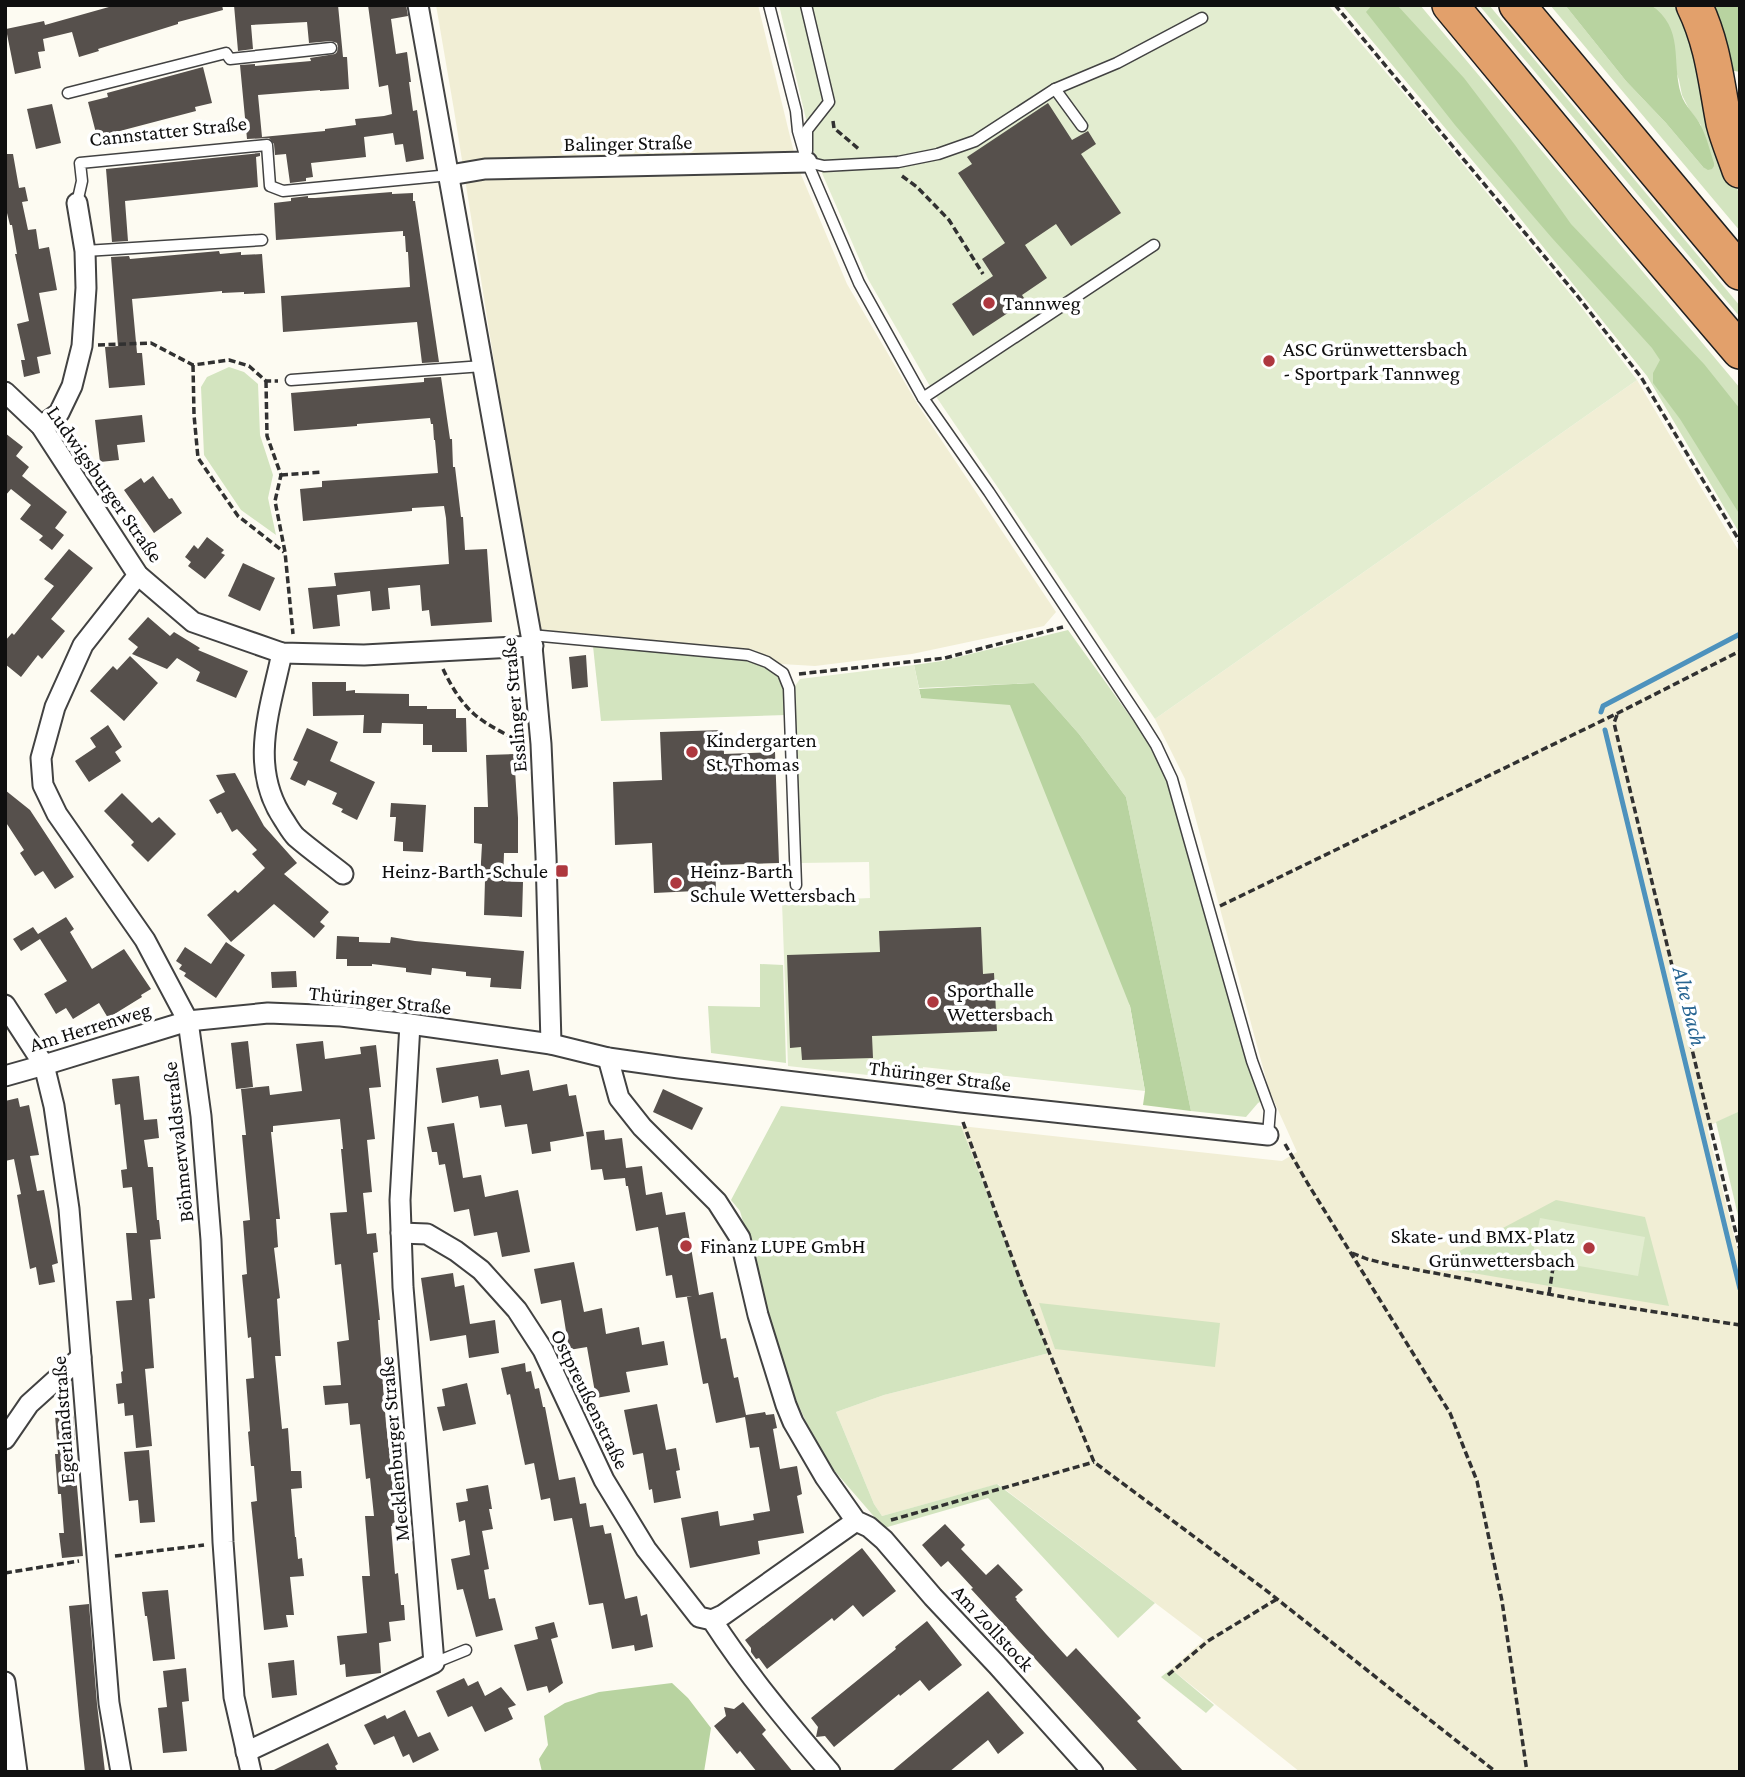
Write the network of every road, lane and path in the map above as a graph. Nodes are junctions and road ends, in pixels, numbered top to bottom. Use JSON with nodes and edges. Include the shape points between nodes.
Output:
{"nodes":[{"id":1,"x":418,"y":5,"type":"edge"},
{"id":2,"x":769,"y":5,"type":"edge"},
{"id":3,"x":806,"y":5,"type":"edge"},
{"id":4,"x":1335,"y":5,"type":"edge"},
{"id":5,"x":1450,"y":5,"type":"edge"},
{"id":6,"x":1517,"y":5,"type":"edge"},
{"id":7,"x":1695,"y":5,"type":"edge"},
{"id":8,"x":1202,"y":19,"type":"dead end"},
{"id":9,"x":331,"y":48,"type":"dead end"},
{"id":10,"x":1055,"y":89,"type":"junction"},
{"id":11,"x":68,"y":93,"type":"dead end"},
{"id":12,"x":829,"y":102,"type":"junction"},
{"id":13,"x":1082,"y":125,"type":"dead end"},
{"id":14,"x":807,"y":162,"type":"junction"},
{"id":15,"x":876,"y":163,"type":"junction"},
{"id":16,"x":1740,"y":170,"type":"edge"},
{"id":17,"x":450,"y":175,"type":"junction"},
{"id":18,"x":77,"y":203,"type":"joint"},
{"id":19,"x":262,"y":240,"type":"dead end"},
{"id":20,"x":1154,"y":245,"type":"dead end"},
{"id":21,"x":85,"y":251,"type":"junction"},
{"id":22,"x":1740,"y":272,"type":"edge"},
{"id":23,"x":983,"y":274,"type":"dead end"},
{"id":24,"x":82,"y":346,"type":"junction"},
{"id":25,"x":1740,"y":351,"type":"edge"},
{"id":26,"x":193,"y":365,"type":"junction"},
{"id":27,"x":483,"y":366,"type":"junction"},
{"id":28,"x":291,"y":380,"type":"joint"},
{"id":29,"x":266,"y":381,"type":"junction"},
{"id":30,"x":5,"y":392,"type":"edge"},
{"id":31,"x":923,"y":398,"type":"junction"},
{"id":32,"x":41,"y":426,"type":"junction"},
{"id":33,"x":322,"y":472,"type":"dead end"},
{"id":34,"x":281,"y":475,"type":"junction"},
{"id":35,"x":1740,"y":542,"type":"edge"},
{"id":36,"x":285,"y":552,"type":"junction"},
{"id":37,"x":138,"y":575,"type":"junction"},
{"id":38,"x":1076,"y":621,"type":"junction"},
{"id":39,"x":532,"y":641,"type":"junction"},
{"id":40,"x":1740,"y":651,"type":"edge"},
{"id":41,"x":435,"y":653,"type":"junction"},
{"id":42,"x":289,"y":654,"type":"junction"},
{"id":43,"x":783,"y":673,"type":"junction"},
{"id":44,"x":1618,"y":713,"type":"junction"},
{"id":45,"x":541,"y":744,"type":"junction"},
{"id":46,"x":343,"y":874,"type":"dead end"},
{"id":47,"x":796,"y":884,"type":"dead end"},
{"id":48,"x":1209,"y":911,"type":"junction"},
{"id":49,"x":5,"y":1005,"type":"edge"},
{"id":50,"x":188,"y":1021,"type":"junction"},
{"id":51,"x":410,"y":1024,"type":"junction"},
{"id":52,"x":551,"y":1044,"type":"junction"},
{"id":53,"x":608,"y":1058,"type":"junction"},
{"id":54,"x":44,"y":1065,"type":"junction"},
{"id":55,"x":5,"y":1076,"type":"edge"},
{"id":56,"x":961,"y":1102,"type":"junction"},
{"id":57,"x":1268,"y":1135,"type":"junction"},
{"id":58,"x":401,"y":1233,"type":"junction"},
{"id":59,"x":1740,"y":1250,"type":"edge"},
{"id":60,"x":1350,"y":1253,"type":"junction"},
{"id":61,"x":1554,"y":1261,"type":"dead end"},
{"id":62,"x":1549,"y":1294,"type":"junction"},
{"id":63,"x":1740,"y":1325,"type":"edge"},
{"id":64,"x":81,"y":1357,"type":"junction"},
{"id":65,"x":5,"y":1439,"type":"edge"},
{"id":66,"x":1094,"y":1462,"type":"junction"},
{"id":67,"x":863,"y":1524,"type":"junction"},
{"id":68,"x":1277,"y":1599,"type":"junction"},
{"id":69,"x":712,"y":1620,"type":"junction"},
{"id":70,"x":466,"y":1650,"type":"dead end"},
{"id":71,"x":434,"y":1662,"type":"junction"},
{"id":72,"x":1168,"y":1675,"type":"dead end"},
{"id":73,"x":5,"y":1682,"type":"edge"},
{"id":74,"x":246,"y":1752,"type":"junction"},
{"id":75,"x":17,"y":1772,"type":"edge"},
{"id":76,"x":121,"y":1772,"type":"edge"},
{"id":77,"x":251,"y":1772,"type":"edge"},
{"id":78,"x":830,"y":1772,"type":"edge"},
{"id":79,"x":1093,"y":1772,"type":"edge"},
{"id":80,"x":1496,"y":1772,"type":"edge"},
{"id":81,"x":1527,"y":1772,"type":"edge"}],
"edges":[{"from":1,"to":17,"type":"street","name":"Esslinger Straße"},
{"from":2,"to":14,"type":"lane"},
{"from":3,"to":12,"type":"lane"},
{"from":4,"to":35,"type":"path","via":[[1641,377]]},
{"from":5,"to":25,"type":"highway"},
{"from":6,"to":22,"type":"highway"},
{"from":7,"to":16,"type":"highway","via":[[1706,31],[1725,125]]},
{"from":8,"to":10,"type":"lane","via":[[1117,64]]},
{"from":9,"to":11,"type":"lane","via":[[230,59],[226,53]]},
{"from":10,"to":13,"type":"lane"},
{"from":10,"to":15,"type":"lane","via":[[975,141],[938,154]]},
{"from":12,"to":14,"type":"lane","via":[[807,130]]},
{"from":12,"to":15,"type":"path","via":[[834,128]]},
{"from":14,"to":15,"type":"lane","via":[[824,166]]},
{"from":14,"to":17,"type":"street","name":"Balinger Straße","via":[[485,169]]},
{"from":14,"to":31,"type":"lane","via":[[859,283]]},
{"from":15,"to":23,"type":"path","via":[[909,181],[949,220]]},
{"from":17,"to":18,"type":"lane","name":"Cannstatter Straße","via":[[283,191],[270,186],[267,145],[80,163]]},
{"from":17,"to":27,"type":"street","name":"Esslinger Straße"},
{"from":18,"to":21,"type":"street","name":"Cannstatter Straße"},
{"from":19,"to":21,"type":"lane"},
{"from":20,"to":31,"type":"lane"},
{"from":21,"to":24,"type":"street","name":"Cannstatter Straße"},
{"from":24,"to":26,"type":"path","via":[[151,343]]},
{"from":24,"to":32,"type":"street","name":"Cannstatter Straße","via":[[72,386],[59,413]]},
{"from":26,"to":29,"type":"path","via":[[229,360],[248,366]]},
{"from":26,"to":36,"type":"path","via":[[198,458],[238,516]]},
{"from":27,"to":28,"type":"lane"},
{"from":27,"to":39,"type":"street","name":"Esslinger Straße"},
{"from":28,"to":29,"type":"path"},
{"from":29,"to":34,"type":"path","via":[[267,436]]},
{"from":30,"to":32,"type":"street","name":"Ludwigsburger Straße"},
{"from":31,"to":38,"type":"lane"},
{"from":32,"to":37,"type":"street","name":"Ludwigsburger Straße"},
{"from":33,"to":34,"type":"path"},
{"from":34,"to":36,"type":"path","via":[[275,501]]},
{"from":36,"to":42,"type":"path"},
{"from":37,"to":42,"type":"street","name":"Ludwigsburger Straße","via":[[193,622]]},
{"from":37,"to":50,"type":"street","name":"Böhmerwaldstraße","via":[[83,645],[66,682],[41,758],[43,785],[57,814],[145,940]]},
{"from":38,"to":43,"type":"path","via":[[945,658]]},
{"from":38,"to":48,"type":"lane","via":[[1172,779]]},
{"from":39,"to":41,"type":"street","name":"Ludwigsburger Straße"},
{"from":39,"to":43,"type":"lane","via":[[748,655]]},
{"from":39,"to":45,"type":"street","name":"Esslinger Straße"},
{"from":40,"to":44,"type":"path"},
{"from":41,"to":42,"type":"street","name":"Ludwigsburger Straße"},
{"from":41,"to":45,"type":"path","via":[[474,714],[525,744]]},
{"from":42,"to":46,"type":"street","via":[[264,736],[269,791],[295,836]]},
{"from":43,"to":47,"type":"lane","via":[[791,718]]},
{"from":44,"to":48,"type":"path"},
{"from":44,"to":59,"type":"path","via":[[1614,723]]},
{"from":45,"to":52,"type":"street","name":"Esslinger Straße"},
{"from":48,"to":57,"type":"lane","via":[[1270,1110]]},
{"from":49,"to":54,"type":"street","name":"Egerlandstraße"},
{"from":50,"to":51,"type":"street","name":"Thüringer Straße","via":[[281,1013]]},
{"from":50,"to":54,"type":"street","name":"Am Herrenweg"},
{"from":50,"to":74,"type":"street","name":"Böhmerwaldstraße","via":[[211,1240],[234,1697]]},
{"from":51,"to":52,"type":"street","name":"Thüringer Straße"},
{"from":51,"to":58,"type":"street","name":"Mecklenburger Straße"},
{"from":52,"to":53,"type":"street","name":"Thüringer Straße"},
{"from":53,"to":56,"type":"street","name":"Thüringer Straße"},
{"from":53,"to":67,"type":"street","via":[[619,1098],[717,1202],[740,1238],[758,1315],[793,1422],[825,1477]]},
{"from":54,"to":55,"type":"street","name":"Am Herrenweg"},
{"from":54,"to":64,"type":"street","name":"Egerlandstraße","via":[[69,1209]]},
{"from":56,"to":57,"type":"street","name":"Thüringer Straße"},
{"from":56,"to":66,"type":"path","via":[[963,1121],[1023,1288]]},
{"from":57,"to":60,"type":"path","via":[[1292,1154]]},
{"from":58,"to":69,"type":"street","name":"Ostpreußenstraße","via":[[427,1234],[456,1251],[481,1270],[517,1310],[543,1350],[604,1480],[646,1549],[699,1617]]},
{"from":58,"to":71,"type":"street","name":"Mecklenburger Straße"},
{"from":60,"to":62,"type":"path"},
{"from":60,"to":81,"type":"path","via":[[1450,1413],[1477,1481],[1502,1601]]},
{"from":61,"to":62,"type":"path"},
{"from":62,"to":63,"type":"path"},
{"from":64,"to":65,"type":"street","via":[[29,1404]]},
{"from":64,"to":76,"type":"street","name":"Egerlandstraße","via":[[109,1703]]},
{"from":66,"to":67,"type":"path"},
{"from":66,"to":68,"type":"path"},
{"from":67,"to":69,"type":"street"},
{"from":67,"to":79,"type":"street","name":"Am Zollstock","via":[[884,1540]]},
{"from":68,"to":72,"type":"path","via":[[1208,1641]]},
{"from":68,"to":80,"type":"path"},
{"from":69,"to":78,"type":"street","name":"Ostpreußenstraße","via":[[784,1719]]},
{"from":70,"to":71,"type":"lane"},
{"from":71,"to":74,"type":"street"},
{"from":73,"to":75,"type":"street"},
{"from":74,"to":77,"type":"street","name":"Böhmerwaldstraße"}]}
